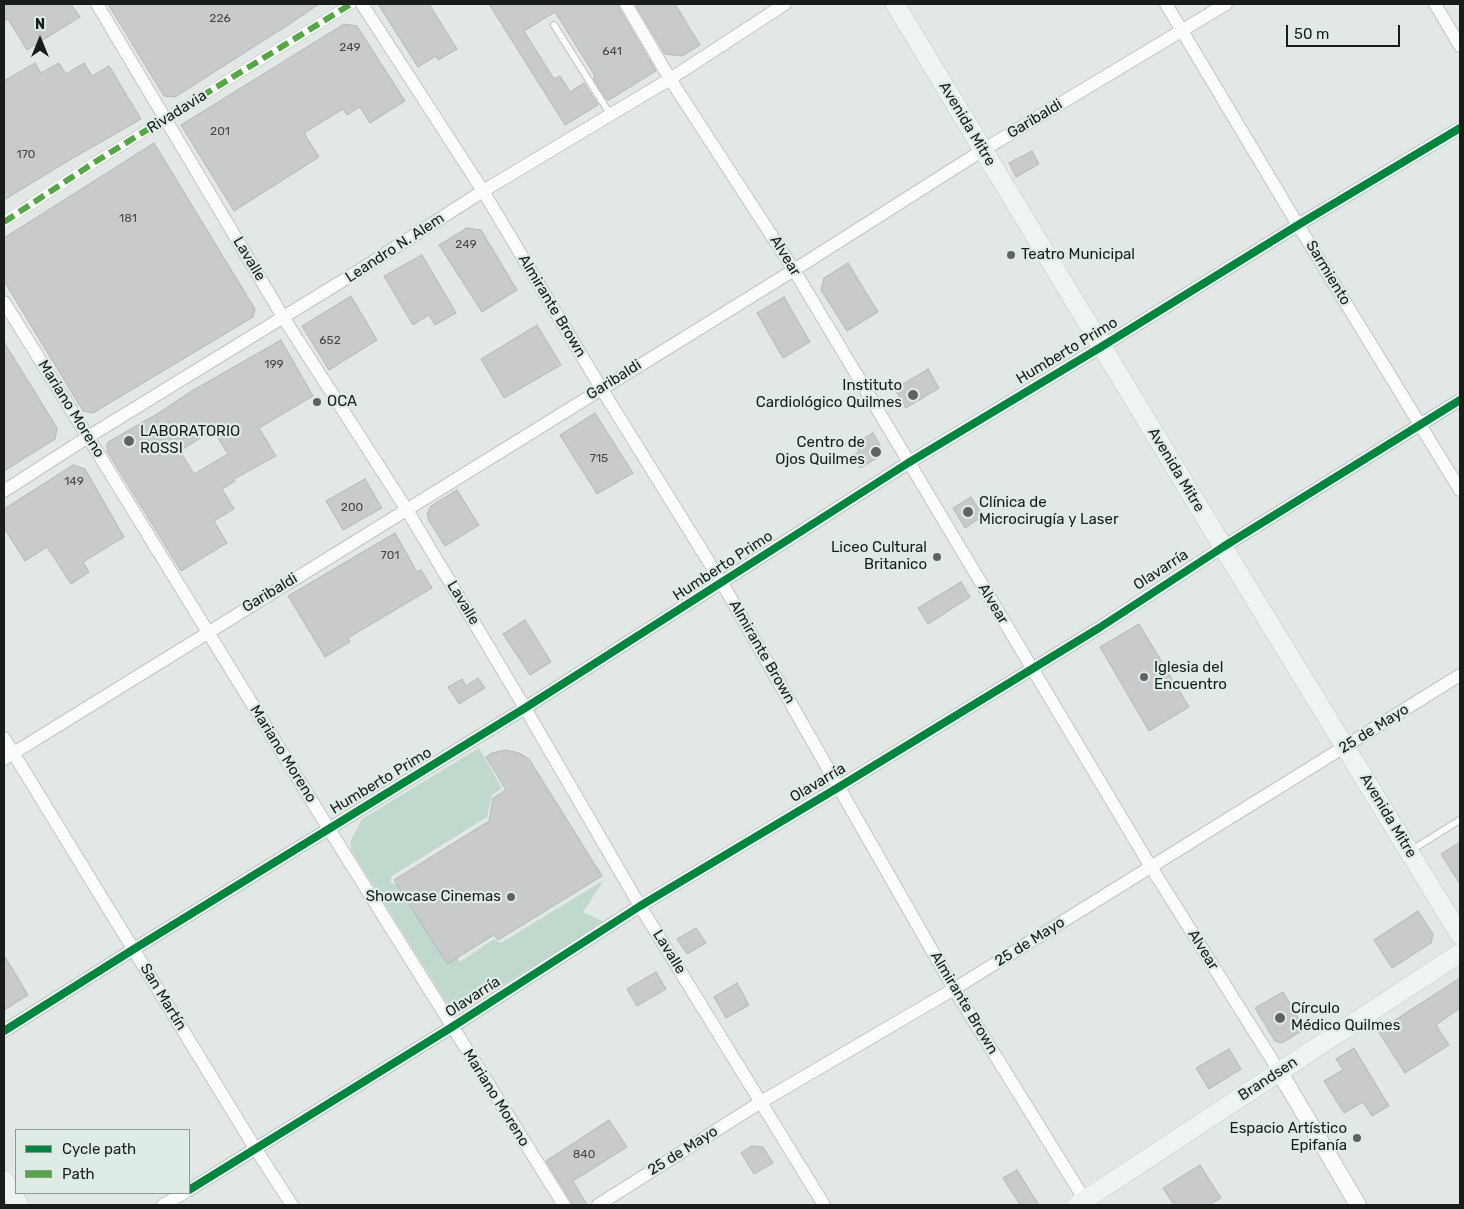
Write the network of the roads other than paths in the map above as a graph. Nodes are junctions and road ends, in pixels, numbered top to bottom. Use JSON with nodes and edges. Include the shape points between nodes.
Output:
{"nodes":[{"id":1,"x":96,"y":4,"type":"edge"},
{"id":2,"x":351,"y":4,"type":"edge"},
{"id":3,"x":362,"y":4,"type":"edge"},
{"id":4,"x":626,"y":4,"type":"edge"},
{"id":5,"x":785,"y":4,"type":"edge"},
{"id":6,"x":895,"y":4,"type":"edge"},
{"id":7,"x":1166,"y":4,"type":"edge"},
{"id":8,"x":1226,"y":4,"type":"edge"},
{"id":9,"x":1435,"y":4,"type":"edge"},
{"id":10,"x":554,"y":26,"type":"dead end"},
{"id":11,"x":1182,"y":30,"type":"junction"},
{"id":12,"x":1460,"y":46,"type":"edge"},
{"id":13,"x":670,"y":79,"type":"junction"},
{"id":14,"x":610,"y":114,"type":"junction"},
{"id":15,"x":164,"y":119,"type":"junction"},
{"id":16,"x":1460,"y":128,"type":"edge"},
{"id":17,"x":983,"y":150,"type":"junction"},
{"id":18,"x":483,"y":191,"type":"junction"},
{"id":19,"x":4,"y":222,"type":"edge"},
{"id":20,"x":1298,"y":225,"type":"junction"},
{"id":21,"x":794,"y":270,"type":"junction"},
{"id":22,"x":4,"y":302,"type":"edge"},
{"id":23,"x":283,"y":317,"type":"junction"},
{"id":24,"x":1101,"y":346,"type":"junction"},
{"id":25,"x":601,"y":388,"type":"junction"},
{"id":26,"x":1460,"y":400,"type":"edge"},
{"id":27,"x":1420,"y":425,"type":"junction"},
{"id":28,"x":88,"y":437,"type":"junction"},
{"id":29,"x":908,"y":463,"type":"junction"},
{"id":30,"x":1460,"y":490,"type":"edge"},
{"id":31,"x":4,"y":491,"type":"edge"},
{"id":32,"x":407,"y":510,"type":"junction"},
{"id":33,"x":1223,"y":547,"type":"junction"},
{"id":34,"x":722,"y":583,"type":"junction"},
{"id":35,"x":207,"y":632,"type":"junction"},
{"id":36,"x":1032,"y":668,"type":"junction"},
{"id":37,"x":1460,"y":675,"type":"edge"},
{"id":38,"x":525,"y":708,"type":"junction"},
{"id":39,"x":4,"y":738,"type":"edge"},
{"id":40,"x":1346,"y":746,"type":"junction"},
{"id":41,"x":8,"y":756,"type":"edge"},
{"id":42,"x":839,"y":786,"type":"junction"},
{"id":43,"x":1460,"y":820,"type":"edge"},
{"id":44,"x":328,"y":829,"type":"junction"},
{"id":45,"x":1409,"y":852,"type":"junction"},
{"id":46,"x":1151,"y":867,"type":"junction"},
{"id":47,"x":640,"y":906,"type":"junction"},
{"id":48,"x":1460,"y":935,"type":"edge"},
{"id":49,"x":134,"y":949,"type":"junction"},
{"id":50,"x":1460,"y":953,"type":"edge"},
{"id":51,"x":954,"y":989,"type":"junction"},
{"id":52,"x":452,"y":1027,"type":"junction"},
{"id":53,"x":4,"y":1031,"type":"edge"},
{"id":54,"x":1279,"y":1071,"type":"junction"},
{"id":55,"x":761,"y":1102,"type":"junction"},
{"id":56,"x":255,"y":1148,"type":"junction"},
{"id":57,"x":4,"y":1180,"type":"edge"},
{"id":58,"x":190,"y":1189,"type":"edge"},
{"id":59,"x":182,"y":1194,"type":"edge"},
{"id":60,"x":1083,"y":1204,"type":"edge"},
{"id":61,"x":20,"y":1205,"type":"edge"},
{"id":62,"x":164,"y":1205,"type":"edge"},
{"id":63,"x":292,"y":1205,"type":"edge"},
{"id":64,"x":564,"y":1205,"type":"edge"},
{"id":65,"x":598,"y":1205,"type":"edge"},
{"id":66,"x":824,"y":1205,"type":"edge"},
{"id":67,"x":1358,"y":1205,"type":"edge"}],
"edges":[{"from":1,"to":15,"type":"street","name":"Lavalle"},
{"from":2,"to":15,"type":"street","name":"Rivadavia"},
{"from":3,"to":18,"type":"street","name":"Almirante Brown"},
{"from":4,"to":13,"type":"street","name":"Alvear"},
{"from":5,"to":13,"type":"street","name":"Leandro N. Alem"},
{"from":6,"to":17,"type":"main road","name":"Avenida Mitre"},
{"from":7,"to":11,"type":"street","name":"Sarmiento"},
{"from":8,"to":11,"type":"street","name":"Garibaldi"},
{"from":9,"to":12,"type":"street"},
{"from":10,"to":14,"type":"lane"},
{"from":11,"to":17,"type":"street","name":"Garibaldi"},
{"from":11,"to":20,"type":"street","name":"Sarmiento"},
{"from":13,"to":14,"type":"street","name":"Leandro N. Alem"},
{"from":13,"to":21,"type":"street","name":"Alvear"},
{"from":14,"to":18,"type":"street","name":"Leandro N. Alem"},
{"from":15,"to":19,"type":"street","name":"Rivadavia"},
{"from":15,"to":23,"type":"street","name":"Lavalle"},
{"from":16,"to":20,"type":"street","name":"Humberto Primo"},
{"from":17,"to":21,"type":"street","name":"Garibaldi"},
{"from":17,"to":24,"type":"main road","name":"Avenida Mitre"},
{"from":18,"to":23,"type":"street","name":"Leandro N. Alem"},
{"from":18,"to":25,"type":"street","name":"Almirante Brown"},
{"from":20,"to":24,"type":"street","name":"Humberto Primo"},
{"from":20,"to":27,"type":"street","name":"Sarmiento"},
{"from":21,"to":25,"type":"street","name":"Garibaldi"},
{"from":21,"to":29,"type":"street","name":"Alvear"},
{"from":22,"to":28,"type":"street","name":"Mariano Moreno"},
{"from":23,"to":28,"type":"street","name":"Leandro N. Alem"},
{"from":23,"to":32,"type":"street","name":"Lavalle"},
{"from":24,"to":29,"type":"street","name":"Humberto Primo"},
{"from":24,"to":33,"type":"main road","name":"Avenida Mitre"},
{"from":25,"to":32,"type":"street","name":"Garibaldi"},
{"from":25,"to":34,"type":"street","name":"Almirante Brown"},
{"from":26,"to":27,"type":"street","name":"Olavarría"},
{"from":27,"to":30,"type":"street","name":"Sarmiento"},
{"from":27,"to":33,"type":"street","name":"Olavarría"},
{"from":28,"to":31,"type":"street","name":"Leandro N. Alem"},
{"from":28,"to":35,"type":"street","name":"Mariano Moreno"},
{"from":29,"to":34,"type":"street","name":"Humberto Primo"},
{"from":29,"to":36,"type":"street","name":"Alvear"},
{"from":32,"to":35,"type":"street","name":"Garibaldi"},
{"from":32,"to":38,"type":"street","name":"Lavalle"},
{"from":33,"to":36,"type":"street","name":"Olavarría"},
{"from":33,"to":40,"type":"main road","name":"Avenida Mitre"},
{"from":34,"to":38,"type":"street","name":"Humberto Primo"},
{"from":34,"to":42,"type":"street","name":"Almirante Brown"},
{"from":35,"to":41,"type":"street","name":"Garibaldi"},
{"from":35,"to":44,"type":"street","name":"Mariano Moreno"},
{"from":36,"to":42,"type":"street","name":"Olavarría"},
{"from":36,"to":46,"type":"street","name":"Alvear"},
{"from":37,"to":40,"type":"street","name":"25 de Mayo"},
{"from":38,"to":44,"type":"street","name":"Humberto Primo"},
{"from":38,"to":47,"type":"street","name":"Lavalle"},
{"from":39,"to":41,"type":"street","name":"San Martín"},
{"from":40,"to":45,"type":"main road","name":"Avenida Mitre"},
{"from":40,"to":46,"type":"street","name":"25 de Mayo"},
{"from":41,"to":49,"type":"street","name":"San Martín"},
{"from":42,"to":47,"type":"street","name":"Olavarría"},
{"from":42,"to":51,"type":"street","name":"Almirante Brown"},
{"from":43,"to":45,"type":"lane"},
{"from":44,"to":49,"type":"street","name":"Humberto Primo"},
{"from":44,"to":52,"type":"street","name":"Mariano Moreno"},
{"from":45,"to":48,"type":"main road","name":"Avenida Mitre"},
{"from":46,"to":51,"type":"street","name":"25 de Mayo"},
{"from":46,"to":54,"type":"street","name":"Alvear"},
{"from":47,"to":52,"type":"street","name":"Olavarría"},
{"from":47,"to":55,"type":"street","name":"Lavalle"},
{"from":49,"to":53,"type":"street","name":"Humberto Primo"},
{"from":49,"to":56,"type":"street","name":"San Martín"},
{"from":50,"to":54,"type":"main road","name":"Brandsen"},
{"from":51,"to":55,"type":"street","name":"25 de Mayo"},
{"from":51,"to":60,"type":"street","name":"Almirante Brown"},
{"from":52,"to":56,"type":"street","name":"Olavarría"},
{"from":52,"to":64,"type":"street","name":"Mariano Moreno"},
{"from":54,"to":60,"type":"main road","name":"Brandsen"},
{"from":54,"to":67,"type":"street","name":"Alvear"},
{"from":55,"to":65,"type":"street","name":"25 de Mayo"},
{"from":55,"to":66,"type":"street","name":"Lavalle"},
{"from":56,"to":58,"type":"street","name":"Olavarría"},
{"from":56,"to":63,"type":"street","name":"San Martín"},
{"from":57,"to":61,"type":"main road"},
{"from":59,"to":62,"type":"street"}]}
